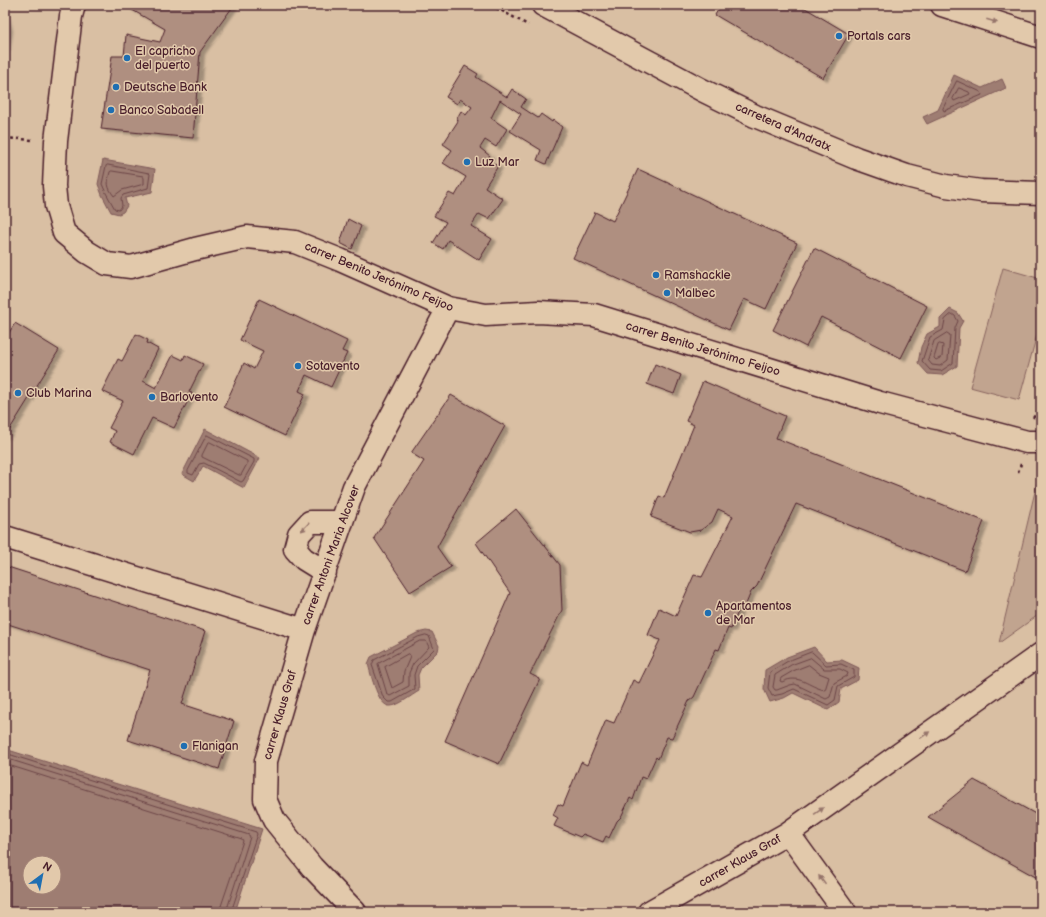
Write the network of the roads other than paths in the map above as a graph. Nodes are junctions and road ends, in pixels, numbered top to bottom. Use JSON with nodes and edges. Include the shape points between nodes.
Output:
{"nodes":[{"id":1,"x":74,"y":5,"type":"edge"},
{"id":2,"x":543,"y":5,"type":"edge"},
{"id":3,"x":942,"y":5,"type":"edge"},
{"id":4,"x":1041,"y":37,"type":"edge"},
{"id":5,"x":1041,"y":193,"type":"edge"},
{"id":6,"x":448,"y":308,"type":"junction"},
{"id":7,"x":1041,"y":442,"type":"edge"},
{"id":8,"x":342,"y":522,"type":"junction"},
{"id":9,"x":5,"y":537,"type":"edge"},
{"id":10,"x":325,"y":572,"type":"junction"},
{"id":11,"x":304,"y":630,"type":"junction"},
{"id":12,"x":1041,"y":654,"type":"edge"},
{"id":13,"x":788,"y":833,"type":"junction"},
{"id":14,"x":355,"y":912,"type":"edge"},
{"id":15,"x":649,"y":912,"type":"edge"},
{"id":16,"x":845,"y":912,"type":"edge"}],
"edges":[{"from":1,"to":6,"type":"street","name":"carrer Benito Jerónimo Feijoo","via":[[56,141],[54,186],[56,206],[64,233],[106,264],[131,267],[247,237],[296,242]]},
{"from":2,"to":5,"type":"street","name":"carretera d'Andratx","via":[[755,116],[856,158],[907,176],[946,186],[981,191]]},
{"from":3,"to":4,"type":"street","one_way":true},
{"from":6,"to":7,"type":"street","name":"carrer Benito Jerónimo Feijoo","via":[[486,315],[538,312],[594,315],[880,403],[1027,442]]},
{"from":6,"to":8,"type":"street","name":"carrer Antoni Maria Alcover","via":[[354,487]]},
{"from":8,"to":10,"type":"street","name":"carrer Antoni Maria Alcover"},
{"from":8,"to":10,"type":"street","one_way":true,"via":[[310,522],[299,534],[295,549],[304,560]]},
{"from":9,"to":11,"type":"street","name":"carrer Antoni Maria Alcover"},
{"from":10,"to":11,"type":"street","name":"carrer Antoni Maria Alcover"},
{"from":11,"to":14,"type":"street","name":"carrer Klaus Graf","via":[[266,761],[265,799],[274,820],[312,867]]},
{"from":13,"to":12,"type":"street","one_way":true},
{"from":13,"to":15,"type":"street","name":"carrer Klaus Graf"},
{"from":16,"to":13,"type":"street","name":"carrer Klaus Graf","one_way":true}]}
